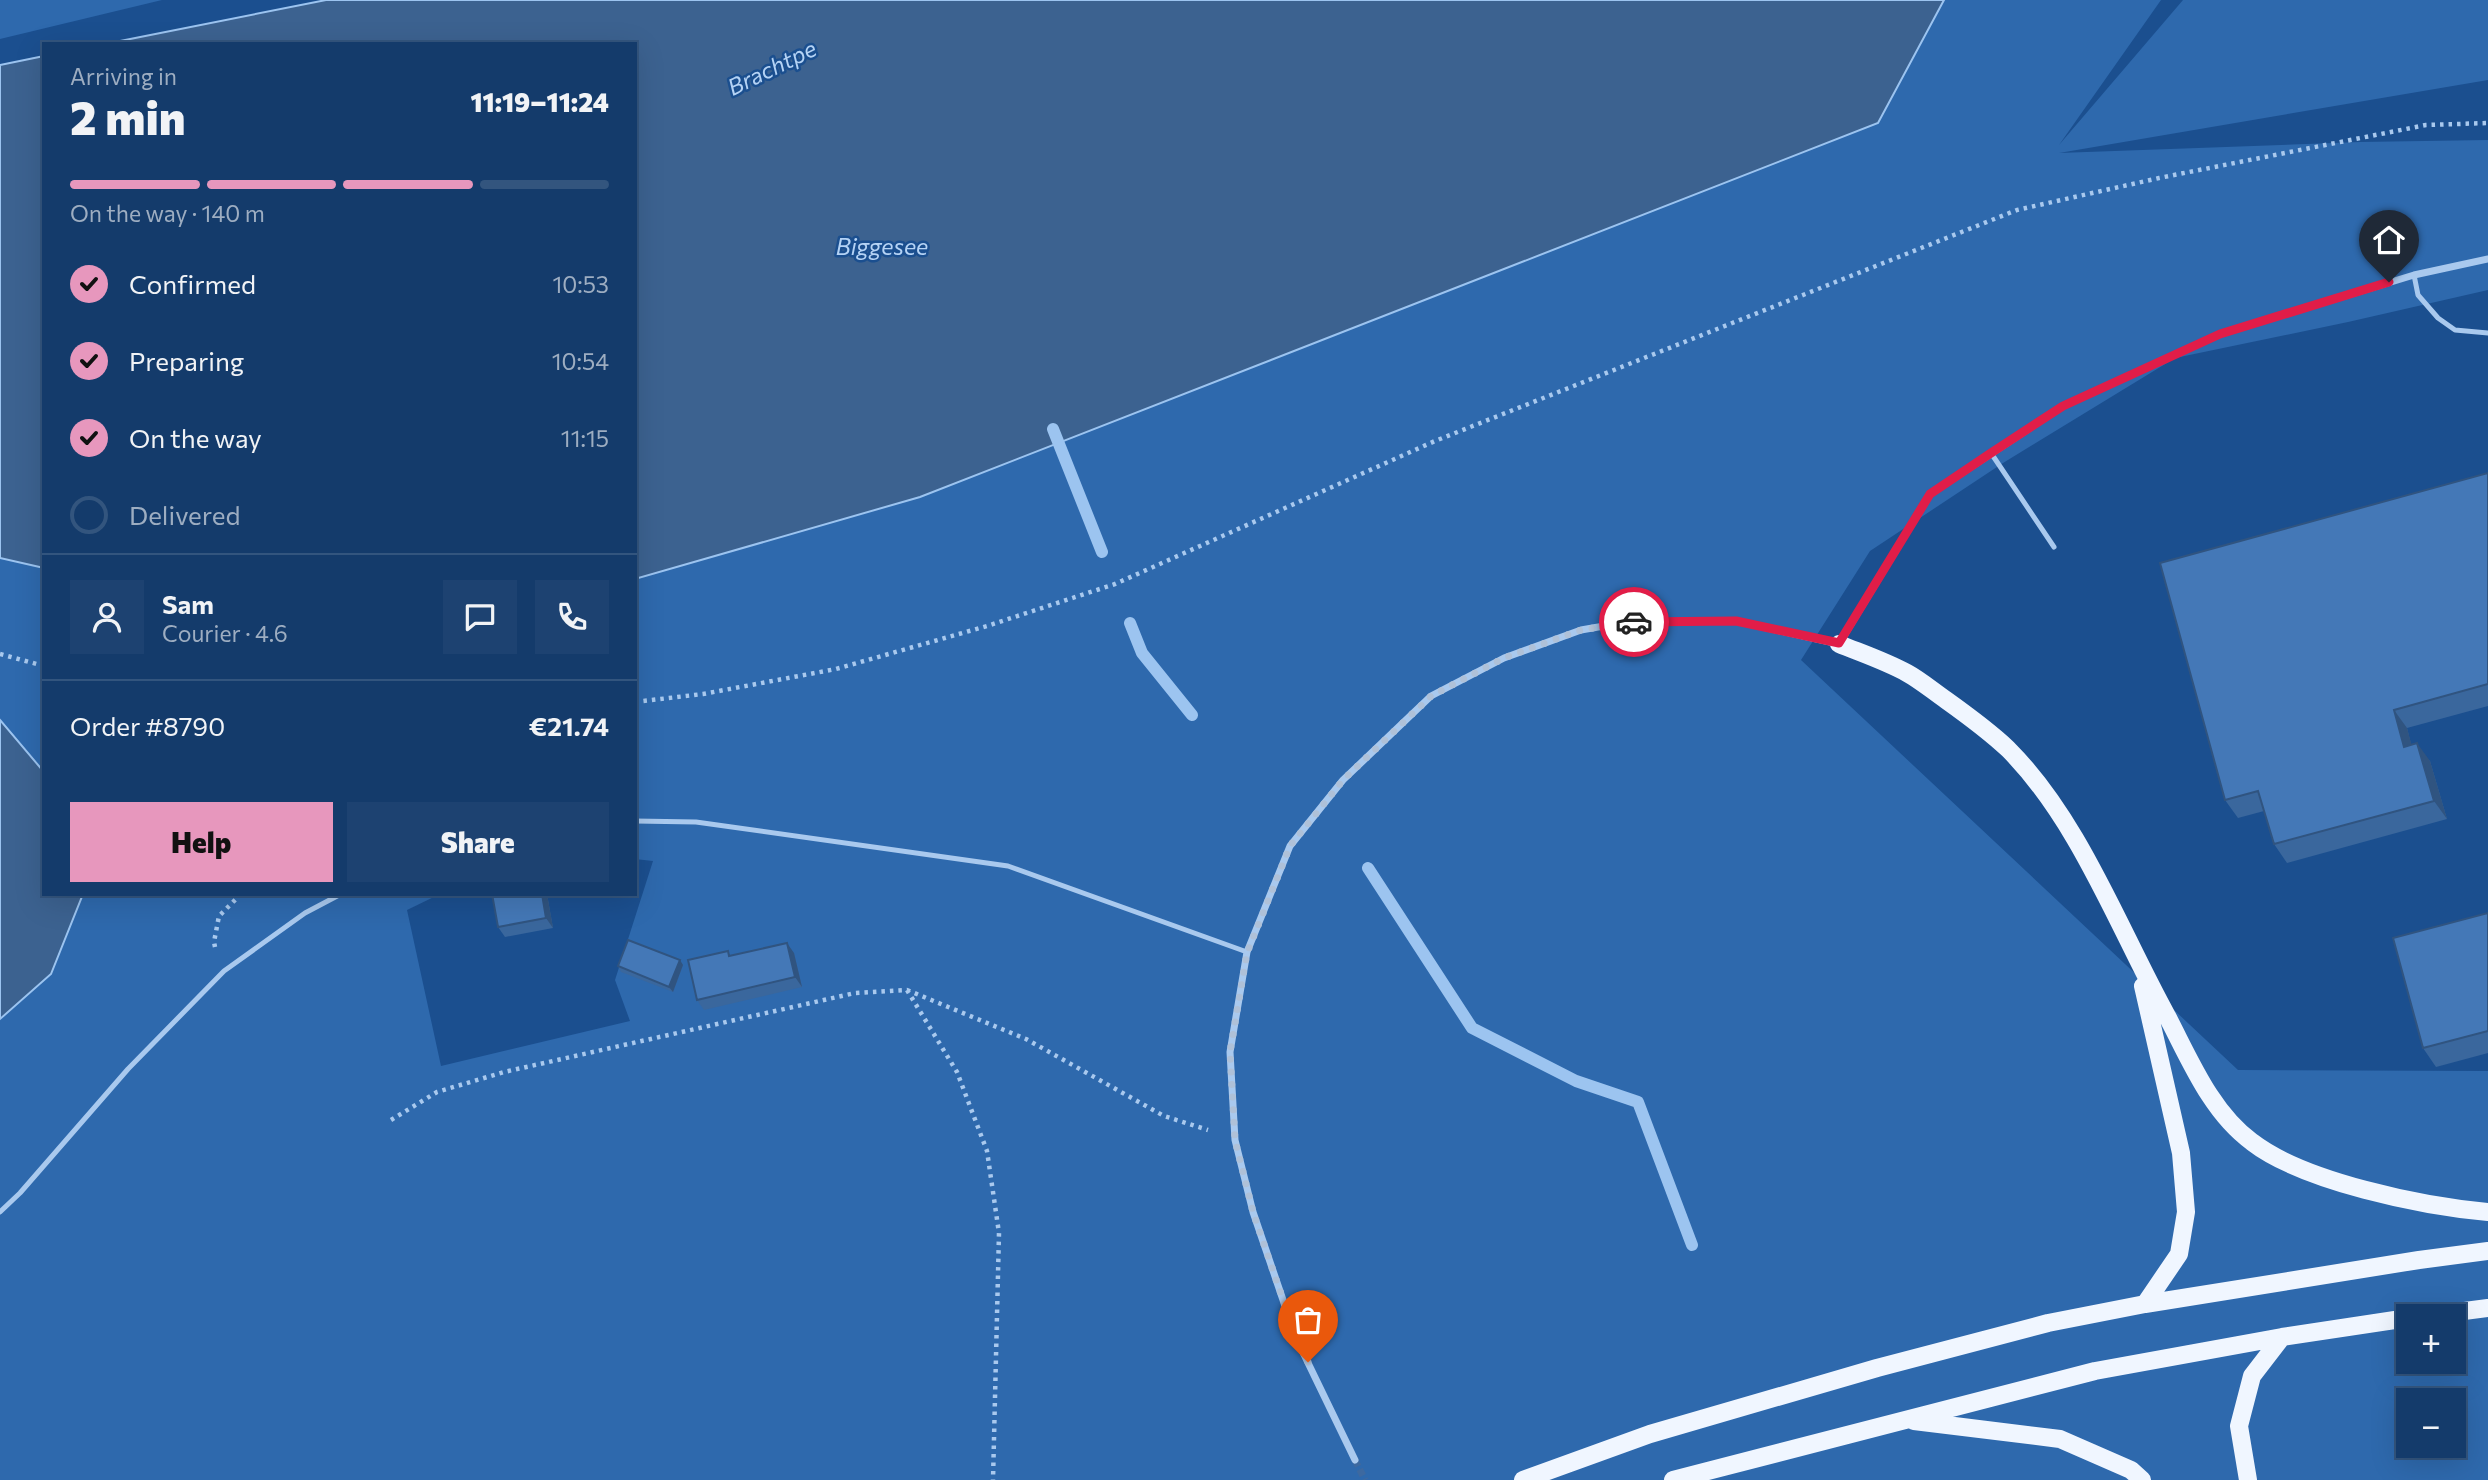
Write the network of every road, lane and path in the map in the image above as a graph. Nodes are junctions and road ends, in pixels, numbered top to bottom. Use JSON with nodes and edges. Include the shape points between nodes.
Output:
{"nodes":[{"id":1,"x":2488,"y":123,"type":"edge"},
{"id":2,"x":2488,"y":259,"type":"edge"},
{"id":3,"x":2414,"y":275,"type":"junction"},
{"id":4,"x":2488,"y":333,"type":"edge"},
{"id":5,"x":1991,"y":453,"type":"junction"},
{"id":6,"x":2054,"y":547,"type":"dead end"},
{"id":7,"x":1839,"y":643,"type":"junction"},
{"id":8,"x":0,"y":654,"type":"edge"},
{"id":9,"x":42,"y":665,"type":"edge"},
{"id":10,"x":637,"y":702,"type":"edge"},
{"id":11,"x":637,"y":821,"type":"edge"},
{"id":12,"x":239,"y":896,"type":"edge"},
{"id":13,"x":337,"y":896,"type":"edge"},
{"id":14,"x":1247,"y":953,"type":"junction"},
{"id":15,"x":2137,"y":962,"type":"junction"},
{"id":16,"x":224,"y":971,"type":"junction"},
{"id":17,"x":906,"y":990,"type":"junction"},
{"id":18,"x":391,"y":1120,"type":"dead end"},
{"id":19,"x":1235,"y":1140,"type":"junction"},
{"id":20,"x":0,"y":1212,"type":"edge"},
{"id":21,"x":2488,"y":1212,"type":"edge"},
{"id":22,"x":2488,"y":1251,"type":"edge"},
{"id":23,"x":2145,"y":1304,"type":"junction"},
{"id":24,"x":2488,"y":1308,"type":"edge"},
{"id":25,"x":2466,"y":1311,"type":"edge"},
{"id":26,"x":2396,"y":1320,"type":"edge"},
{"id":27,"x":2281,"y":1337,"type":"junction"},
{"id":28,"x":1904,"y":1420,"type":"junction"},
{"id":29,"x":1355,"y":1460,"type":"tunnel mouth"},
{"id":30,"x":993,"y":1480,"type":"edge"},
{"id":31,"x":1523,"y":1480,"type":"edge"},
{"id":32,"x":1673,"y":1480,"type":"edge"},
{"id":33,"x":2142,"y":1480,"type":"edge"},
{"id":34,"x":2248,"y":1480,"type":"edge"}],
"edges":[{"from":1,"to":10,"type":"path","via":[[2426,125],[2017,211],[1435,441],[1115,584],[835,669]]},
{"from":2,"to":3,"type":"street"},
{"from":3,"to":4,"type":"lane","via":[[2418,295],[2438,318],[2455,330]]},
{"from":3,"to":5,"type":"street","via":[[2220,334],[2063,406]]},
{"from":5,"to":6,"type":"lane"},
{"from":5,"to":7,"type":"street","via":[[1930,494]]},
{"from":7,"to":14,"type":"street","via":[[1736,621],[1627,622],[1581,630],[1504,658],[1431,696],[1343,780],[1290,846]]},
{"from":7,"to":15,"type":"main road","via":[[1908,673],[2008,750],[2044,793],[2092,869]]},
{"from":8,"to":9,"type":"path"},
{"from":11,"to":14,"type":"lane","via":[[696,822],[1008,866]]},
{"from":12,"to":16,"type":"path","via":[[219,916],[214,942]]},
{"from":13,"to":16,"type":"lane","via":[[305,912]]},
{"from":14,"to":19,"type":"street","via":[[1230,1052]]},
{"from":15,"to":21,"type":"main road","via":[[2215,1105],[2251,1142],[2297,1168],[2368,1190]]},
{"from":15,"to":23,"type":"main road","via":[[2180,1153],[2186,1212],[2179,1254]]},
{"from":16,"to":20,"type":"lane","via":[[128,1069]]},
{"from":17,"to":18,"type":"path","via":[[855,993],[504,1072],[437,1092]]},
{"from":17,"to":19,"type":"path","via":[[1026,1039],[1164,1116]]},
{"from":17,"to":30,"type":"path","via":[[957,1072],[987,1151],[999,1233]]},
{"from":19,"to":29,"type":"street","via":[[1253,1212],[1296,1338]]},
{"from":22,"to":23,"type":"main road"},
{"from":23,"to":31,"type":"main road","via":[[1877,1368],[1650,1434]]},
{"from":24,"to":25,"type":"main road"},
{"from":26,"to":27,"type":"main road"},
{"from":27,"to":28,"type":"main road","via":[[2095,1371]]},
{"from":27,"to":34,"type":"main road","via":[[2252,1376],[2239,1426]]},
{"from":28,"to":32,"type":"main road"},
{"from":28,"to":33,"type":"main road","via":[[2060,1439],[2131,1470]]}]}
